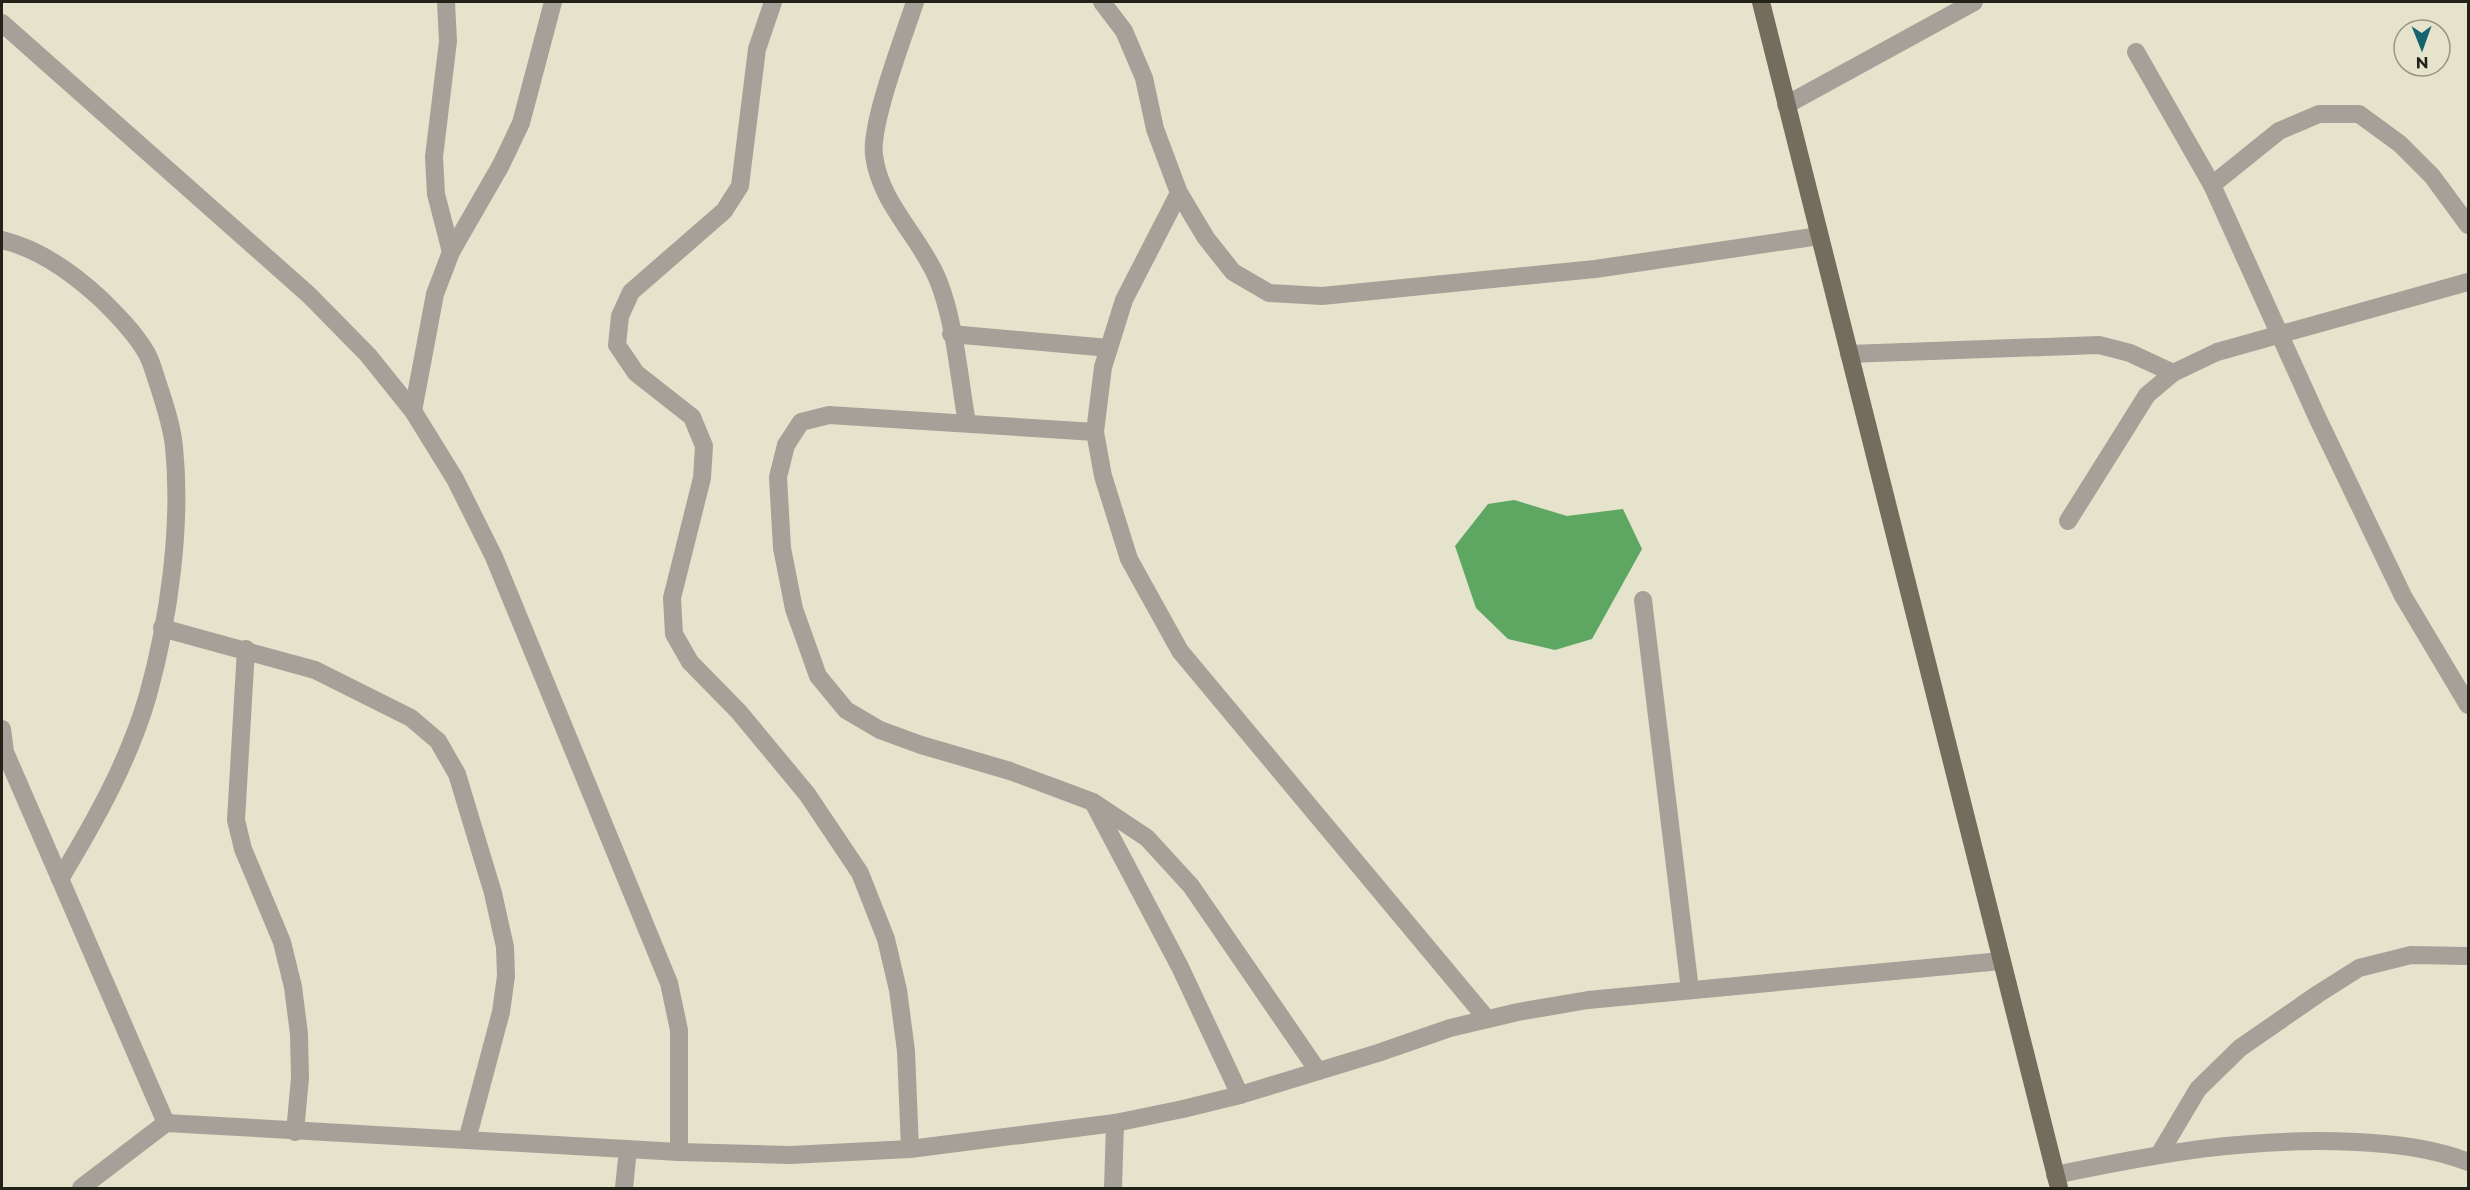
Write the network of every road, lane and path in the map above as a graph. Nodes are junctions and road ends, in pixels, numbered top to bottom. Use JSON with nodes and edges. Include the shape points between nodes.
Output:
{"nodes":[{"id":1,"x":446,"y":2,"type":"edge"},
{"id":2,"x":553,"y":2,"type":"edge"},
{"id":3,"x":773,"y":2,"type":"edge"},
{"id":4,"x":915,"y":2,"type":"edge"},
{"id":5,"x":1102,"y":2,"type":"edge"},
{"id":6,"x":1761,"y":2,"type":"edge"},
{"id":7,"x":1974,"y":2,"type":"edge"},
{"id":8,"x":2,"y":23,"type":"edge"},
{"id":9,"x":2136,"y":51,"type":"dead end"},
{"id":10,"x":1786,"y":105,"type":"junction"},
{"id":11,"x":2212,"y":185,"type":"junction"},
{"id":12,"x":1179,"y":193,"type":"junction"},
{"id":13,"x":2469,"y":225,"type":"edge"},
{"id":14,"x":1819,"y":236,"type":"junction"},
{"id":15,"x":2,"y":240,"type":"edge"},
{"id":16,"x":451,"y":252,"type":"junction"},
{"id":17,"x":2469,"y":282,"type":"edge"},
{"id":18,"x":951,"y":334,"type":"junction"},
{"id":19,"x":2280,"y":335,"type":"junction"},
{"id":20,"x":1109,"y":348,"type":"junction"},
{"id":21,"x":1849,"y":354,"type":"junction"},
{"id":22,"x":2173,"y":373,"type":"junction"},
{"id":23,"x":413,"y":411,"type":"junction"},
{"id":24,"x":967,"y":423,"type":"junction"},
{"id":25,"x":1095,"y":432,"type":"junction"},
{"id":26,"x":2068,"y":521,"type":"dead end"},
{"id":27,"x":1643,"y":600,"type":"dead end"},
{"id":28,"x":162,"y":628,"type":"junction"},
{"id":29,"x":246,"y":649,"type":"junction"},
{"id":30,"x":2469,"y":705,"type":"edge"},
{"id":31,"x":2,"y":729,"type":"edge"},
{"id":32,"x":3,"y":751,"type":"edge"},
{"id":33,"x":1093,"y":802,"type":"junction"},
{"id":34,"x":60,"y":879,"type":"junction"},
{"id":35,"x":2469,"y":956,"type":"edge"},
{"id":36,"x":2001,"y":961,"type":"junction"},
{"id":37,"x":1690,"y":990,"type":"junction"},
{"id":38,"x":1487,"y":1019,"type":"junction"},
{"id":39,"x":1318,"y":1071,"type":"junction"},
{"id":40,"x":1240,"y":1095,"type":"junction"},
{"id":41,"x":166,"y":1123,"type":"junction"},
{"id":42,"x":1115,"y":1123,"type":"junction"},
{"id":43,"x":295,"y":1132,"type":"junction"},
{"id":44,"x":467,"y":1140,"type":"junction"},
{"id":45,"x":628,"y":1149,"type":"junction"},
{"id":46,"x":910,"y":1149,"type":"junction"},
{"id":47,"x":679,"y":1152,"type":"junction"},
{"id":48,"x":2160,"y":1153,"type":"junction"},
{"id":49,"x":2469,"y":1162,"type":"edge"},
{"id":50,"x":2057,"y":1182,"type":"edge"},
{"id":51,"x":81,"y":1188,"type":"edge"},
{"id":52,"x":624,"y":1188,"type":"edge"},
{"id":53,"x":1113,"y":1188,"type":"edge"}],
"edges":[{"from":1,"to":16,"type":"street","via":[[448,41],[434,157],[436,194]]},
{"from":2,"to":16,"type":"street","via":[[520,123],[501,165]]},
{"from":3,"to":46,"type":"street","via":[[757,49],[740,186],[724,211],[631,292],[620,316],[617,345],[636,373],[692,417],[704,446],[702,478],[672,598],[674,634],[690,662],[739,712],[807,794],[860,873],[886,939],[906,1051]]},
{"from":4,"to":18,"type":"street","via":[[878,122],[874,154],[896,214],[938,280]]},
{"from":5,"to":12,"type":"street","via":[[1124,31],[1144,78],[1155,129]]},
{"from":6,"to":10,"type":"main road"},
{"from":7,"to":10,"type":"street"},
{"from":8,"to":23,"type":"street","via":[[309,295],[368,355]]},
{"from":9,"to":11,"type":"street"},
{"from":10,"to":14,"type":"main road"},
{"from":11,"to":13,"type":"street","via":[[2279,131],[2319,114],[2359,114],[2400,144],[2424,168]]},
{"from":11,"to":19,"type":"street"},
{"from":12,"to":14,"type":"street","via":[[1206,238],[1233,272],[1269,293],[1322,296],[1595,269]]},
{"from":12,"to":20,"type":"street","via":[[1124,300]]},
{"from":14,"to":21,"type":"main road"},
{"from":15,"to":28,"type":"street","via":[[56,263],[90,289],[123,321],[147,353],[174,445],[173,544]]},
{"from":16,"to":23,"type":"street","via":[[435,294]]},
{"from":17,"to":19,"type":"street"},
{"from":18,"to":20,"type":"street"},
{"from":18,"to":24,"type":"street"},
{"from":19,"to":22,"type":"street","via":[[2217,352]]},
{"from":19,"to":30,"type":"street","via":[[2403,596]]},
{"from":20,"to":25,"type":"street"},
{"from":21,"to":22,"type":"street","via":[[2099,345],[2130,353]]},
{"from":21,"to":36,"type":"main road"},
{"from":22,"to":26,"type":"street","via":[[2147,395]]},
{"from":23,"to":47,"type":"street","via":[[455,479],[494,557],[669,983],[679,1030]]},
{"from":24,"to":25,"type":"street"},
{"from":24,"to":33,"type":"street","via":[[829,415],[801,422],[786,445],[778,477],[782,548],[794,609],[818,676],[846,710],[880,730]]},
{"from":25,"to":38,"type":"street","via":[[1103,476],[1129,559],[1180,651]]},
{"from":27,"to":37,"type":"street"},
{"from":28,"to":29,"type":"street"},
{"from":28,"to":34,"type":"street","via":[[147,695],[125,757],[99,815]]},
{"from":29,"to":43,"type":"street","via":[[236,820],[243,849],[282,942],[293,987],[300,1067]]},
{"from":29,"to":44,"type":"street","via":[[315,670],[411,718],[438,741],[457,774],[493,893],[505,947],[506,976],[501,1012]]},
{"from":31,"to":32,"type":"street"},
{"from":32,"to":34,"type":"street"},
{"from":33,"to":39,"type":"street","via":[[1147,838],[1191,886]]},
{"from":33,"to":40,"type":"street","via":[[1180,967]]},
{"from":34,"to":41,"type":"street"},
{"from":35,"to":48,"type":"street","via":[[2411,955],[2359,968],[2318,994],[2240,1048],[2198,1089]]},
{"from":36,"to":37,"type":"street"},
{"from":36,"to":50,"type":"main road"},
{"from":37,"to":38,"type":"street","via":[[1588,1000]]},
{"from":38,"to":39,"type":"street"},
{"from":39,"to":40,"type":"street"},
{"from":40,"to":42,"type":"street"},
{"from":41,"to":43,"type":"street"},
{"from":41,"to":51,"type":"street"},
{"from":42,"to":46,"type":"street"},
{"from":42,"to":53,"type":"street"},
{"from":43,"to":44,"type":"street"},
{"from":44,"to":45,"type":"street"},
{"from":45,"to":47,"type":"street"},
{"from":45,"to":52,"type":"street"},
{"from":46,"to":47,"type":"street","via":[[790,1155]]},
{"from":48,"to":49,"type":"street","via":[[2241,1142],[2318,1140],[2413,1148],[2446,1153]]},
{"from":48,"to":50,"type":"street"}]}
